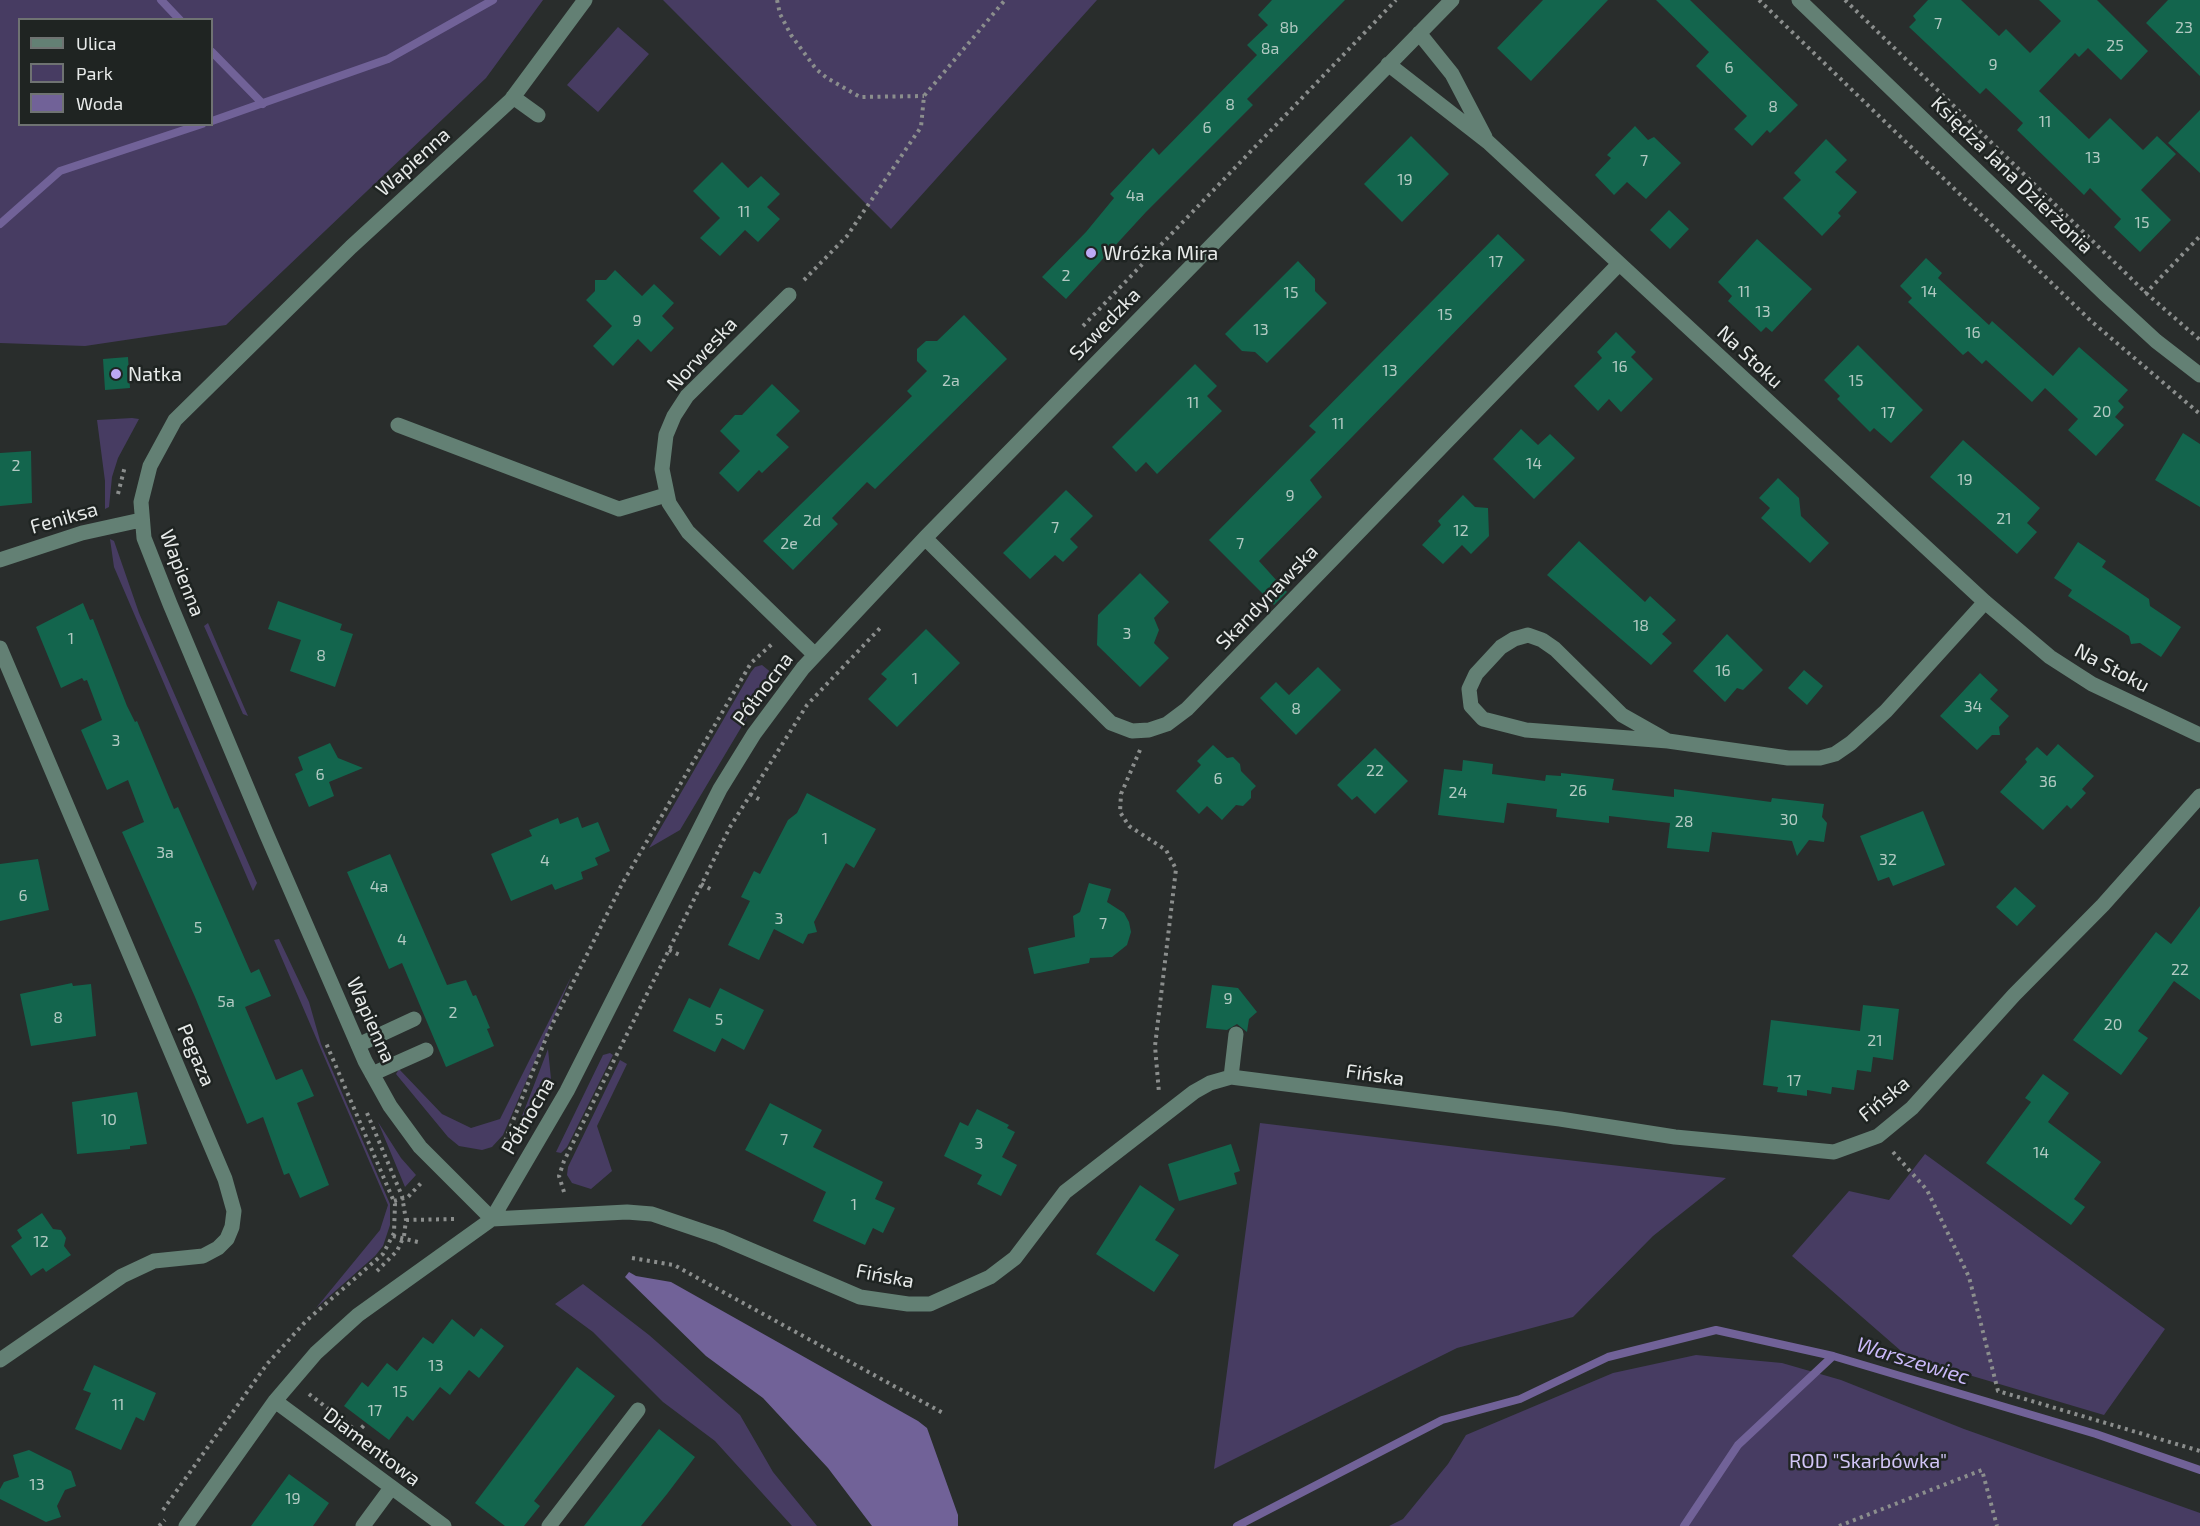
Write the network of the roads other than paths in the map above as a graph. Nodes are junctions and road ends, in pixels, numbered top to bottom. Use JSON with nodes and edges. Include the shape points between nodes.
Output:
{"nodes":[{"id":1,"x":585,"y":0,"type":"edge"},
{"id":2,"x":1452,"y":0,"type":"edge"},
{"id":3,"x":1799,"y":0,"type":"edge"},
{"id":4,"x":1419,"y":33,"type":"junction"},
{"id":5,"x":1388,"y":64,"type":"junction"},
{"id":6,"x":513,"y":97,"type":"junction"},
{"id":7,"x":538,"y":115,"type":"dead end"},
{"id":8,"x":1488,"y":142,"type":"junction"},
{"id":9,"x":1618,"y":265,"type":"junction"},
{"id":10,"x":789,"y":295,"type":"road end"},
{"id":11,"x":2200,"y":375,"type":"edge"},
{"id":12,"x":398,"y":425,"type":"dead end"},
{"id":13,"x":666,"y":495,"type":"junction"},
{"id":14,"x":141,"y":520,"type":"junction"},
{"id":15,"x":925,"y":538,"type":"junction"},
{"id":16,"x":0,"y":560,"type":"edge"},
{"id":17,"x":1985,"y":602,"type":"junction"},
{"id":18,"x":0,"y":648,"type":"edge"},
{"id":19,"x":815,"y":655,"type":"junction"},
{"id":20,"x":2200,"y":735,"type":"edge"},
{"id":21,"x":1668,"y":741,"type":"junction"},
{"id":22,"x":2200,"y":796,"type":"edge"},
{"id":23,"x":414,"y":1019,"type":"dead end"},
{"id":24,"x":1236,"y":1035,"type":"dead end"},
{"id":25,"x":358,"y":1045,"type":"junction"},
{"id":26,"x":426,"y":1050,"type":"dead end"},
{"id":27,"x":372,"y":1074,"type":"junction"},
{"id":28,"x":1232,"y":1077,"type":"junction"},
{"id":29,"x":492,"y":1219,"type":"junction"},
{"id":30,"x":0,"y":1360,"type":"edge"},
{"id":31,"x":275,"y":1401,"type":"junction"},
{"id":32,"x":638,"y":1410,"type":"dead end"},
{"id":33,"x":391,"y":1488,"type":"junction"},
{"id":34,"x":186,"y":1526,"type":"edge"},
{"id":35,"x":363,"y":1526,"type":"edge"},
{"id":36,"x":444,"y":1526,"type":"edge"},
{"id":37,"x":549,"y":1526,"type":"edge"}],
"edges":[{"from":1,"to":6,"type":"street","name":"Wapienna"},
{"from":2,"to":4,"type":"street","name":"Szwedzka"},
{"from":3,"to":11,"type":"street","name":"Księdza Jana Dzierżonia","via":[[2126,314]]},
{"from":4,"to":5,"type":"street","name":"Szwedzka"},
{"from":4,"to":8,"type":"street","name":"Na Stoku","via":[[1452,74]]},
{"from":5,"to":8,"type":"street","name":"Na Stoku"},
{"from":5,"to":15,"type":"street","name":"Szwedzka"},
{"from":6,"to":7,"type":"street"},
{"from":6,"to":14,"type":"street","name":"Wapienna","via":[[351,247],[175,420],[150,466]]},
{"from":8,"to":9,"type":"street","name":"Na Stoku"},
{"from":9,"to":15,"type":"street","name":"Skandynawska","via":[[1187,709],[1167,724],[1132,730],[1111,723]]},
{"from":9,"to":17,"type":"street","name":"Na Stoku"},
{"from":10,"to":13,"type":"street","name":"Norweska","via":[[687,396],[674,416],[663,453]]},
{"from":12,"to":13,"type":"street","via":[[619,508]]},
{"from":13,"to":19,"type":"street","name":"Norweska","via":[[688,532]]},
{"from":14,"to":16,"type":"street","name":"Feniksa","via":[[82,533]]},
{"from":14,"to":25,"type":"street","name":"Wapienna","via":[[144,538],[202,681]]},
{"from":15,"to":19,"type":"street","name":"Szwedzka"},
{"from":17,"to":20,"type":"street","name":"Na Stoku","via":[[2071,672]]},
{"from":17,"to":21,"type":"street","via":[[1886,711],[1835,754],[1788,758]]},
{"from":18,"to":30,"type":"street","name":"Pegaza","via":[[225,1179],[234,1211],[227,1239],[218,1248],[203,1256],[154,1260],[122,1276]]},
{"from":19,"to":29,"type":"street","name":"Północna","via":[[763,721],[720,789],[571,1084]]},
{"from":21,"to":21,"type":"street","via":[[1622,716],[1555,649],[1528,635],[1502,647],[1476,674],[1469,689],[1471,706],[1483,719],[1501,725]]},
{"from":22,"to":28,"type":"street","name":"Fińska","via":[[1912,1108],[1878,1136],[1834,1152],[1675,1137]]},
{"from":23,"to":25,"type":"street"},
{"from":24,"to":28,"type":"street"},
{"from":25,"to":27,"type":"street","name":"Wapienna"},
{"from":26,"to":27,"type":"street"},
{"from":27,"to":29,"type":"street","name":"Wapienna","via":[[420,1147]]},
{"from":28,"to":29,"type":"street","name":"Fińska","via":[[1210,1083],[1160,1117],[1065,1192],[1015,1258],[990,1277],[930,1304],[860,1296],[720,1237],[652,1214]]},
{"from":29,"to":31,"type":"street","name":"Północna","via":[[357,1315],[316,1353]]},
{"from":31,"to":33,"type":"street","name":"Diamentowa"},
{"from":31,"to":34,"type":"street","name":"Północna"},
{"from":32,"to":37,"type":"street"},
{"from":33,"to":35,"type":"street"},
{"from":33,"to":36,"type":"street","name":"Diamentowa"}]}
